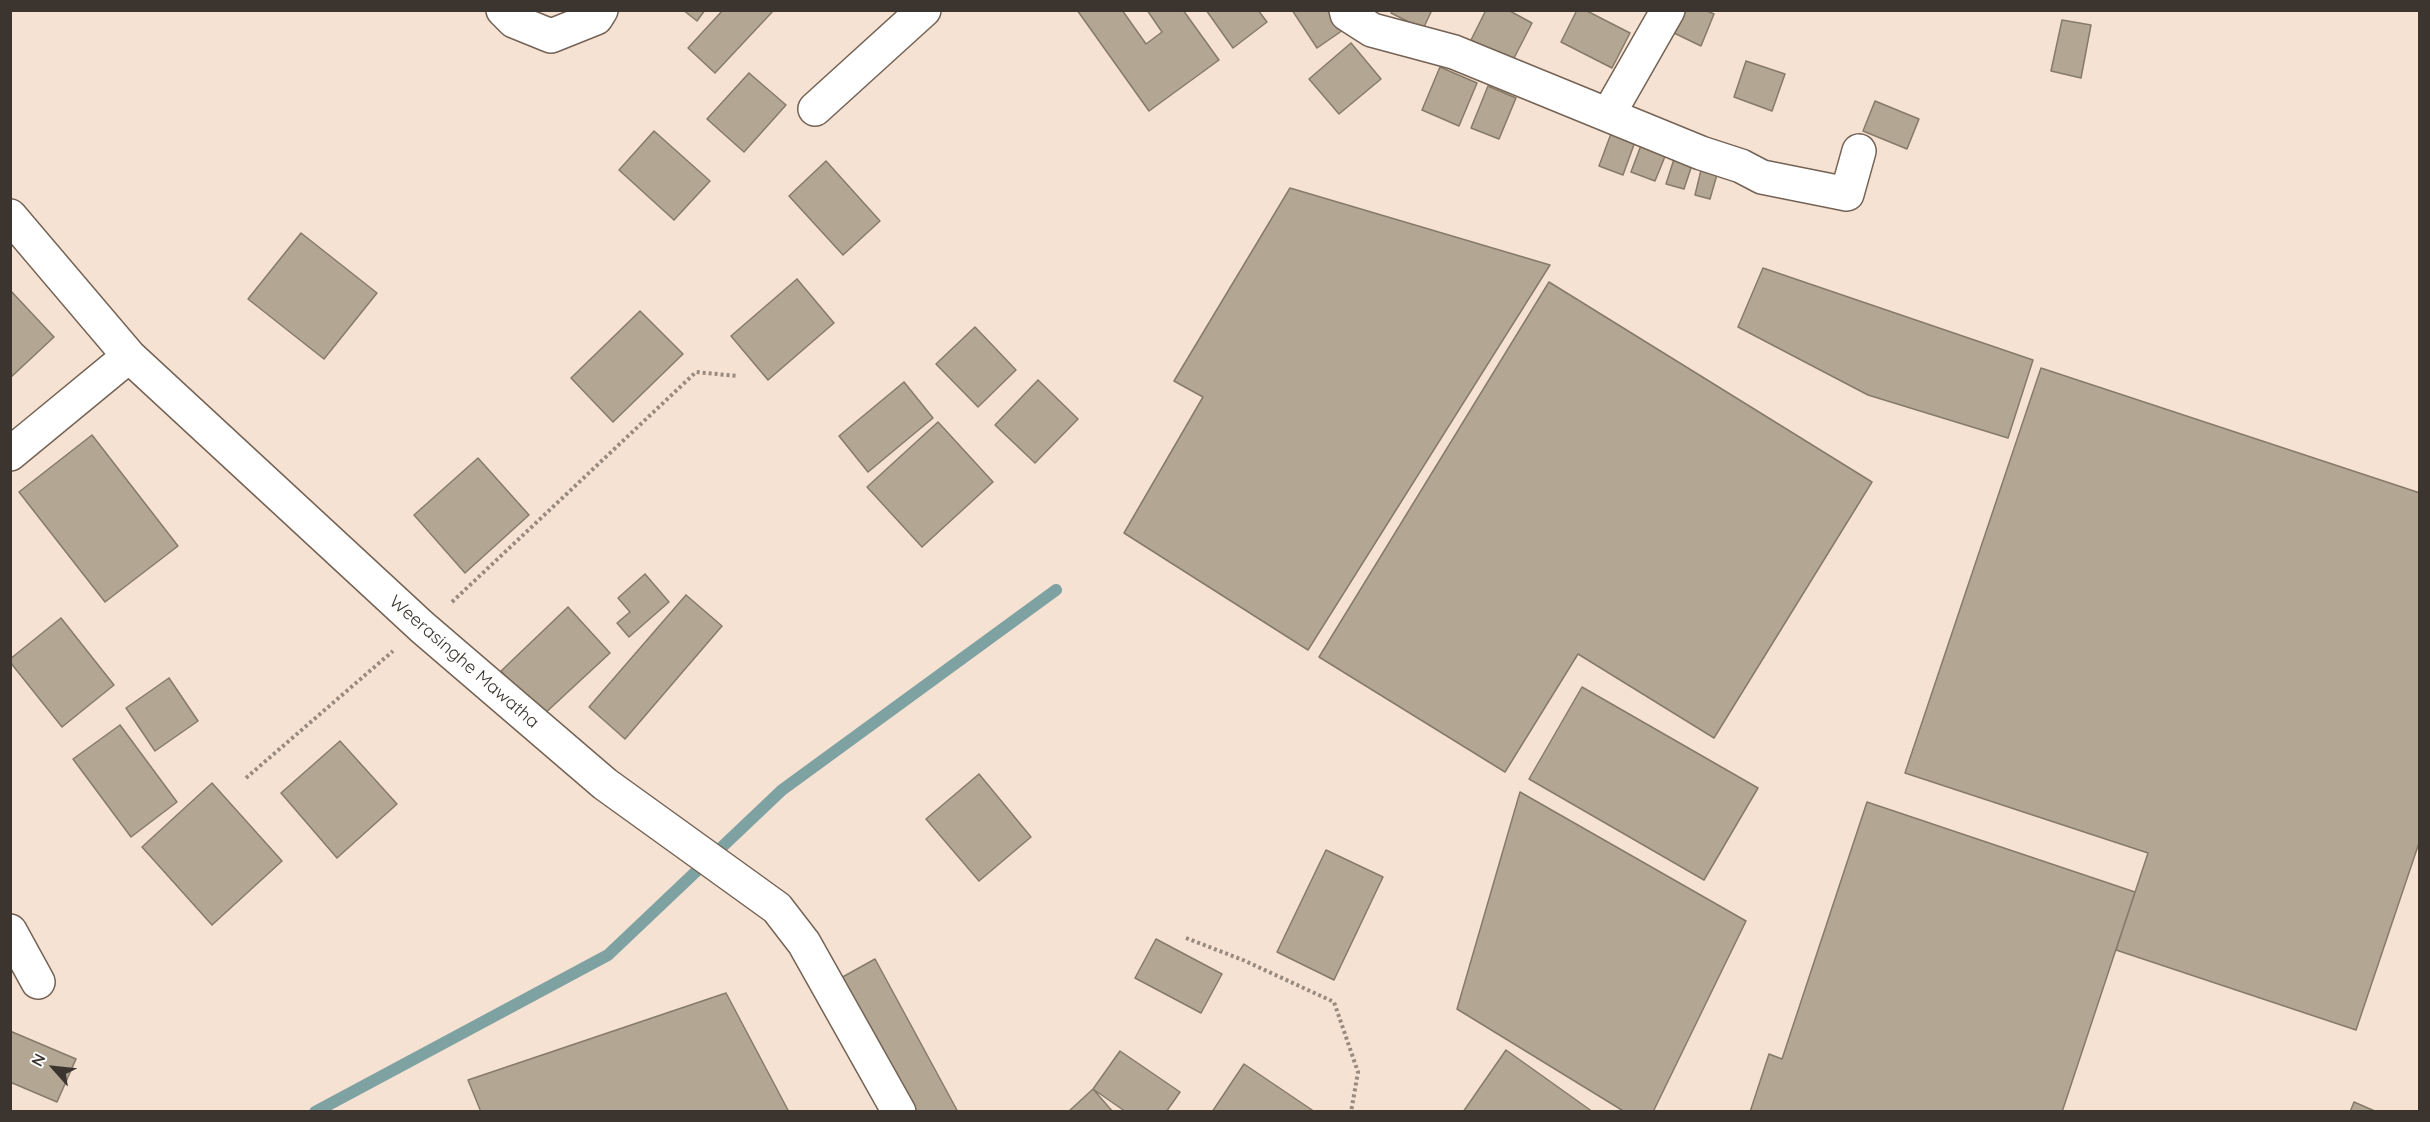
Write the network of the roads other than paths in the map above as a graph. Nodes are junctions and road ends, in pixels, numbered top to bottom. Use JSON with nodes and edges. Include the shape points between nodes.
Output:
{"nodes":[{"id":1,"x":503,"y":10,"type":"edge"},
{"id":2,"x":601,"y":10,"type":"edge"},
{"id":3,"x":924,"y":10,"type":"edge"},
{"id":4,"x":1346,"y":10,"type":"edge"},
{"id":5,"x":1668,"y":10,"type":"edge"},
{"id":6,"x":815,"y":109,"type":"dead end"},
{"id":7,"x":1608,"y":115,"type":"junction"},
{"id":8,"x":1859,"y":151,"type":"dead end"},
{"id":9,"x":10,"y":216,"type":"edge"},
{"id":10,"x":129,"y":356,"type":"junction"},
{"id":11,"x":10,"y":454,"type":"edge"},
{"id":12,"x":10,"y":931,"type":"edge"},
{"id":13,"x":38,"y":982,"type":"dead end"},
{"id":14,"x":899,"y":1112,"type":"edge"}],
"edges":[{"from":1,"to":2,"type":"street","via":[[514,21],[550,36],[596,18]]},
{"from":3,"to":6,"type":"street"},
{"from":4,"to":7,"type":"street","via":[[1372,30],[1454,52]]},
{"from":5,"to":7,"type":"street"},
{"from":7,"to":8,"type":"street","via":[[1762,177],[1847,194]]},
{"from":9,"to":10,"type":"street","name":"Weerasinghe Mawatha"},
{"from":10,"to":11,"type":"street"},
{"from":10,"to":14,"type":"street","name":"Weerasinghe Mawatha","via":[[422,627],[605,784],[777,908],[804,943]]},
{"from":12,"to":13,"type":"street"}]}
